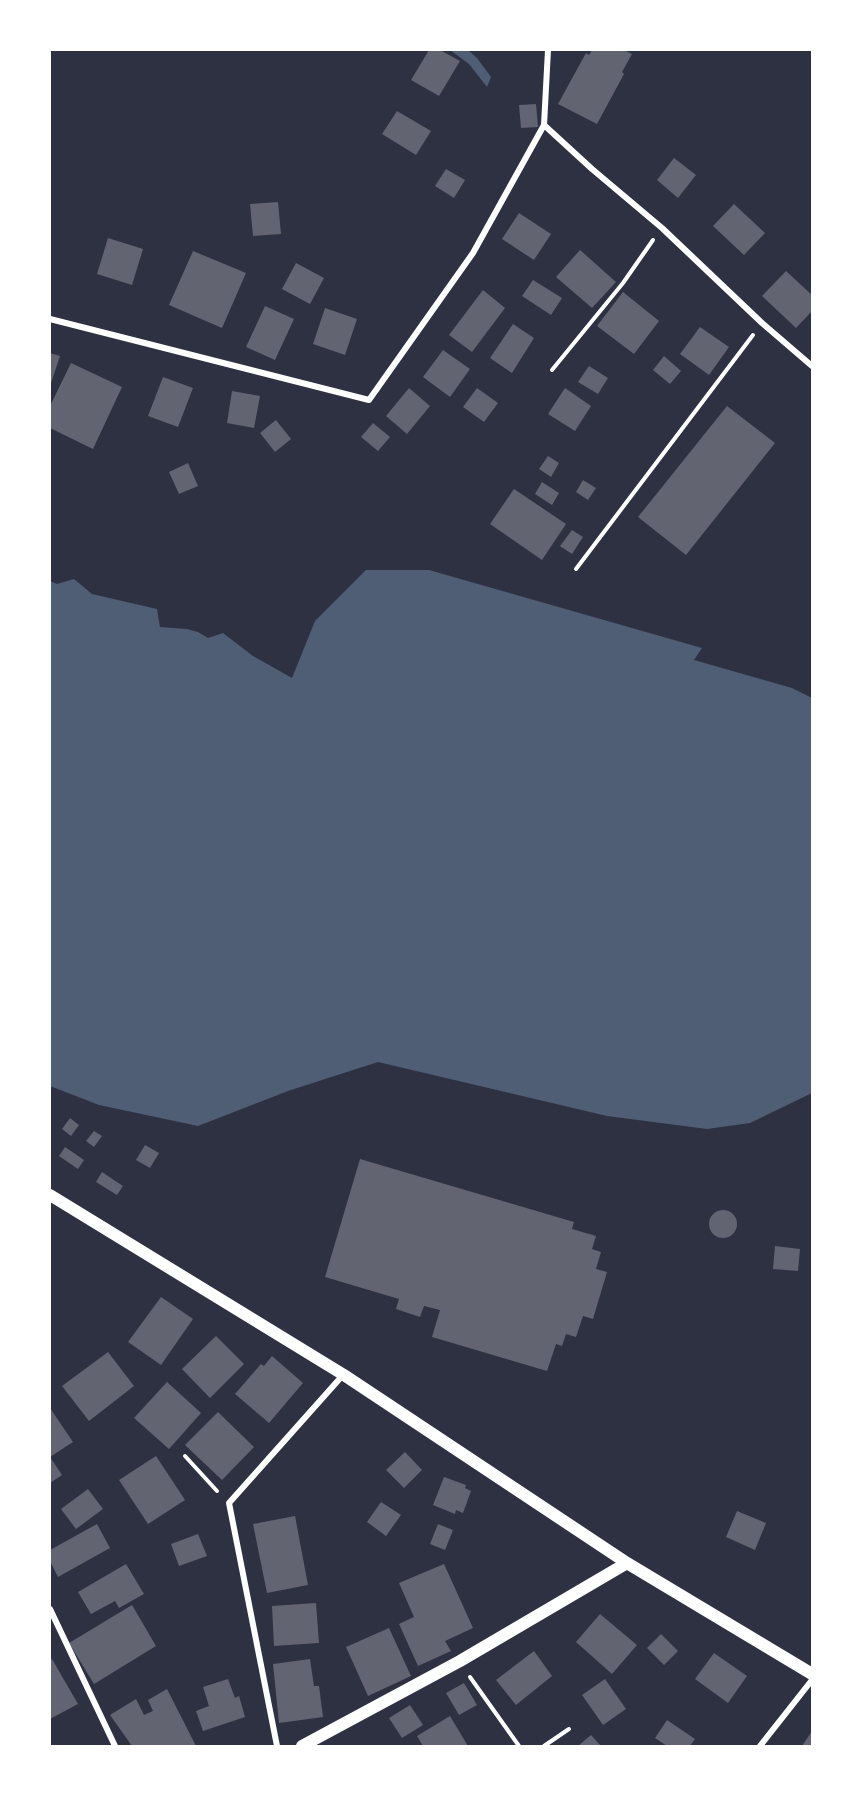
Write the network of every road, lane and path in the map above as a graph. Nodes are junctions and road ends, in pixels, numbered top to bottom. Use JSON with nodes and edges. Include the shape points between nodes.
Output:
{"nodes":[{"id":1,"x":548,"y":50,"type":"edge"},
{"id":2,"x":544,"y":125,"type":"junction"},
{"id":3,"x":662,"y":228,"type":"junction"},
{"id":4,"x":50,"y":319,"type":"edge"},
{"id":5,"x":762,"y":323,"type":"junction"},
{"id":6,"x":813,"y":366,"type":"edge"},
{"id":7,"x":552,"y":370,"type":"dead end"},
{"id":8,"x":576,"y":569,"type":"dead end"},
{"id":9,"x":50,"y":1195,"type":"edge"},
{"id":10,"x":344,"y":1375,"type":"junction"},
{"id":11,"x":185,"y":1456,"type":"dead end"},
{"id":12,"x":229,"y":1503,"type":"junction"},
{"id":13,"x":627,"y":1563,"type":"junction"},
{"id":14,"x":50,"y":1609,"type":"edge"},
{"id":15,"x":460,"y":1661,"type":"junction"},
{"id":16,"x":813,"y":1674,"type":"edge"},
{"id":17,"x":813,"y":1680,"type":"edge"},
{"id":18,"x":569,"y":1730,"type":"dead end"},
{"id":19,"x":115,"y":1746,"type":"edge"},
{"id":20,"x":278,"y":1746,"type":"edge"},
{"id":21,"x":302,"y":1746,"type":"edge"},
{"id":22,"x":519,"y":1746,"type":"edge"},
{"id":23,"x":544,"y":1746,"type":"edge"},
{"id":24,"x":760,"y":1746,"type":"edge"}],
"edges":[{"from":1,"to":2,"type":"street"},
{"from":2,"to":3,"type":"street"},
{"from":2,"to":4,"type":"street","via":[[473,254],[369,400]]},
{"from":3,"to":5,"type":"street"},
{"from":3,"to":7,"type":"path"},
{"from":5,"to":6,"type":"street"},
{"from":5,"to":8,"type":"path"},
{"from":9,"to":10,"type":"main road"},
{"from":10,"to":12,"type":"street"},
{"from":10,"to":13,"type":"main road"},
{"from":11,"to":12,"type":"path"},
{"from":12,"to":20,"type":"street"},
{"from":13,"to":15,"type":"main road"},
{"from":13,"to":16,"type":"main road"},
{"from":14,"to":19,"type":"street"},
{"from":15,"to":21,"type":"main road"},
{"from":15,"to":22,"type":"path"},
{"from":17,"to":24,"type":"street"},
{"from":18,"to":23,"type":"path"}]}
